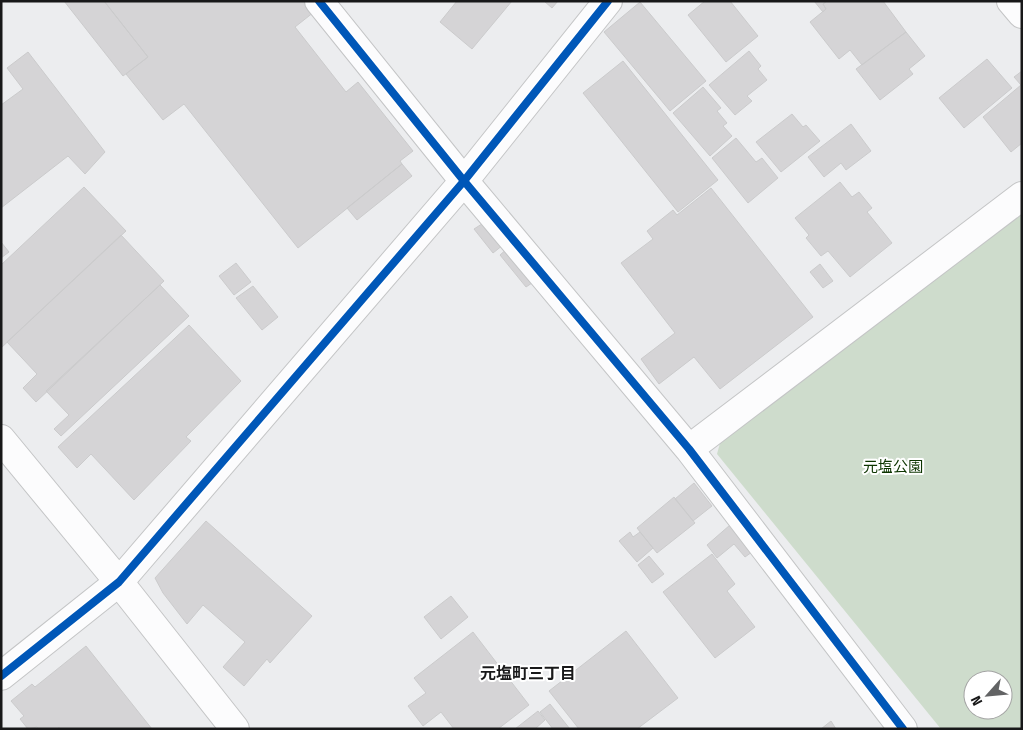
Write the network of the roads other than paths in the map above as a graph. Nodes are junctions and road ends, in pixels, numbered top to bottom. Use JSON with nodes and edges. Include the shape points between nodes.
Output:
{"nodes":[{"id":1,"x":319,"y":1,"type":"edge"},
{"id":2,"x":608,"y":1,"type":"edge"},
{"id":3,"x":1012,"y":1,"type":"edge"},
{"id":4,"x":1022,"y":14,"type":"edge"},
{"id":5,"x":464,"y":181,"type":"junction"},
{"id":6,"x":1022,"y":196,"type":"edge"},
{"id":7,"x":1,"y":439,"type":"edge"},
{"id":8,"x":689,"y":449,"type":"junction"},
{"id":9,"x":119,"y":582,"type":"junction"},
{"id":10,"x":1,"y":676,"type":"edge"},
{"id":11,"x":235,"y":729,"type":"edge"},
{"id":12,"x":903,"y":729,"type":"edge"}],
"edges":[{"from":1,"to":5,"type":"street"},
{"from":2,"to":5,"type":"street"},
{"from":3,"to":4,"type":"street"},
{"from":5,"to":8,"type":"street"},
{"from":5,"to":9,"type":"street"},
{"from":6,"to":8,"type":"street"},
{"from":7,"to":9,"type":"street"},
{"from":8,"to":12,"type":"street"},
{"from":9,"to":10,"type":"street"},
{"from":9,"to":11,"type":"street"}]}
